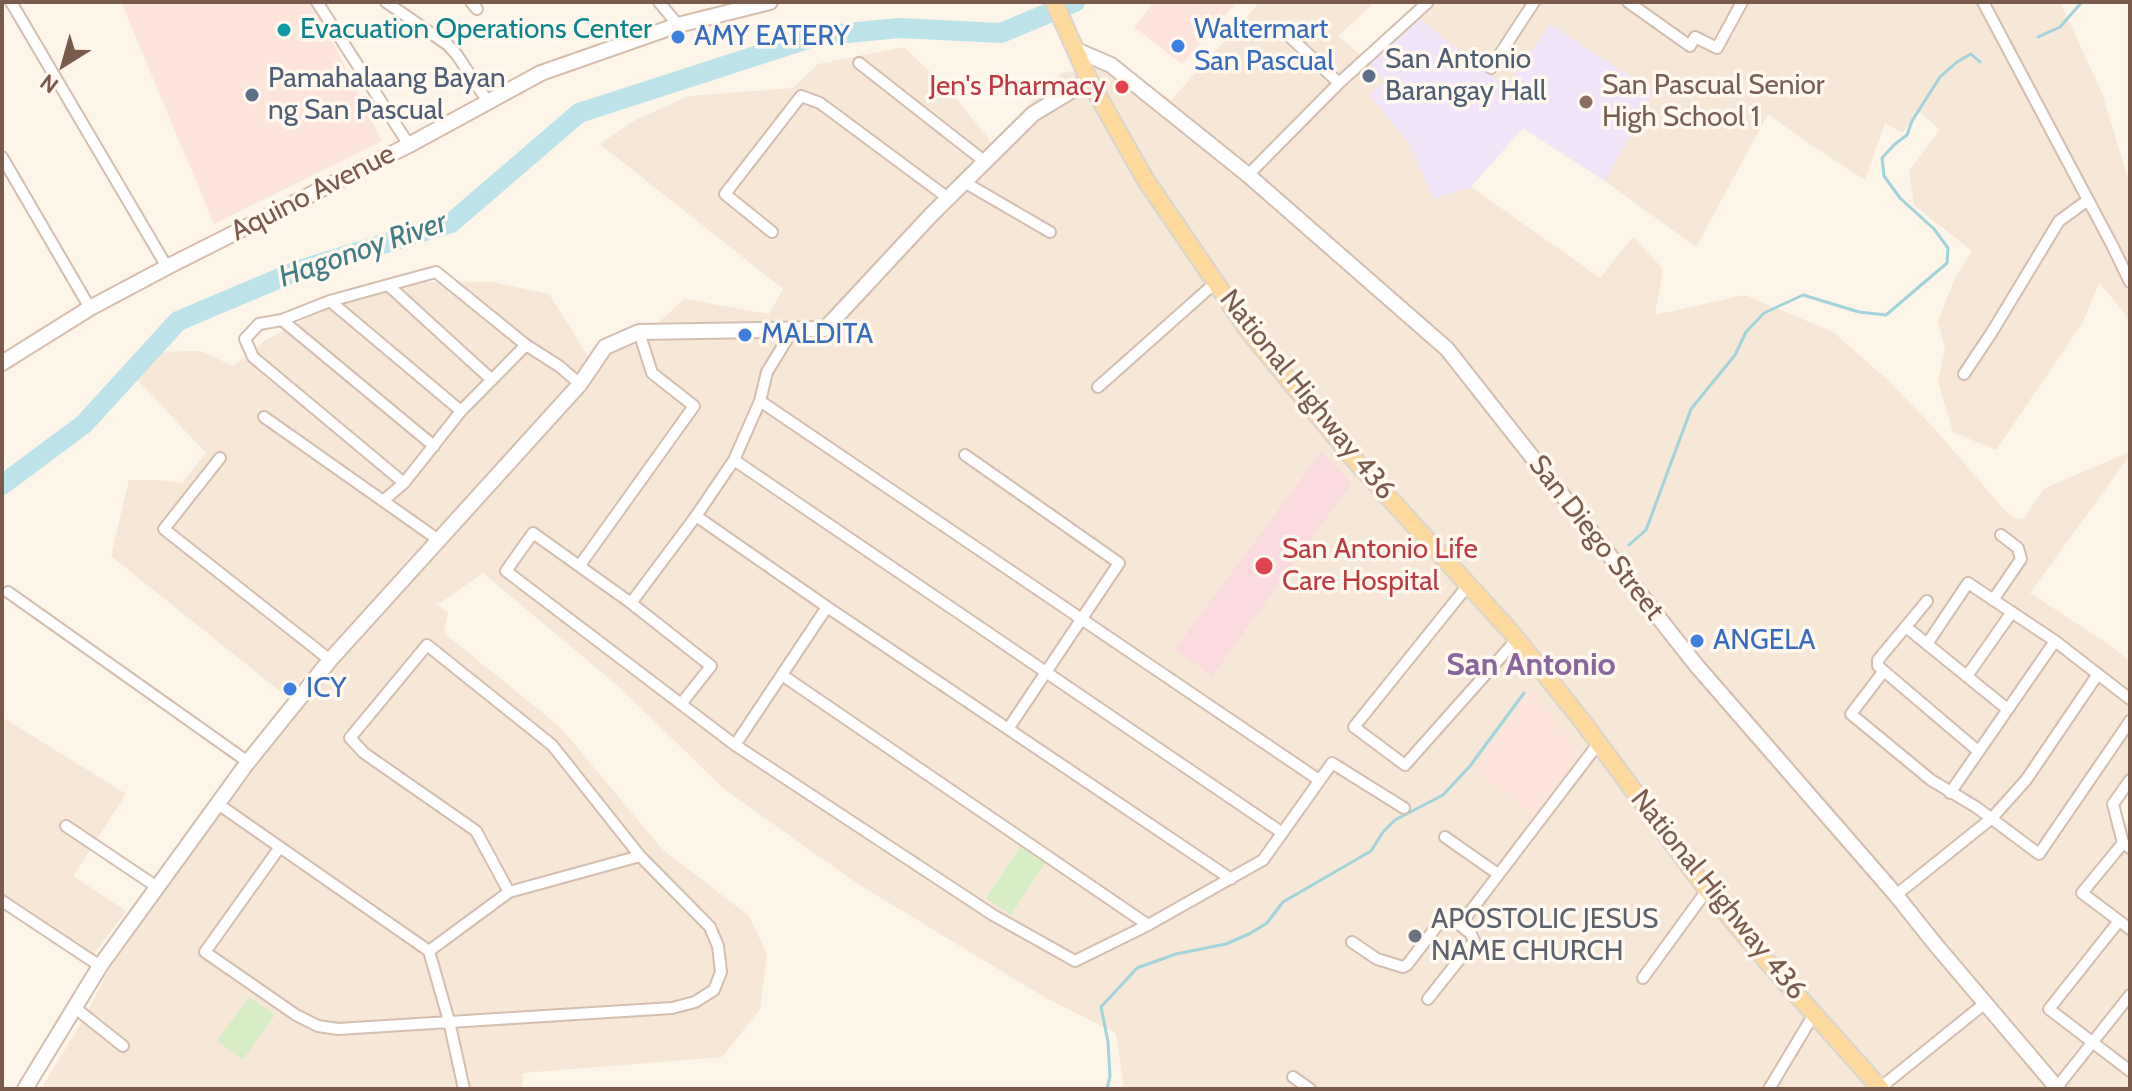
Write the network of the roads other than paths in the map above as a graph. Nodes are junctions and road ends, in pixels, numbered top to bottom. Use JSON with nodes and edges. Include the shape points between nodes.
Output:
{"nodes":[{"id":1,"x":11,"y":2,"type":"edge"},
{"id":2,"x":317,"y":2,"type":"edge"},
{"id":3,"x":386,"y":2,"type":"edge"},
{"id":4,"x":659,"y":2,"type":"edge"},
{"id":5,"x":770,"y":2,"type":"edge"},
{"id":6,"x":1054,"y":2,"type":"edge"},
{"id":7,"x":1428,"y":2,"type":"edge"},
{"id":8,"x":1534,"y":2,"type":"edge"},
{"id":9,"x":1628,"y":2,"type":"edge"},
{"id":10,"x":1742,"y":2,"type":"edge"},
{"id":11,"x":1983,"y":2,"type":"edge"},
{"id":12,"x":678,"y":25,"type":"junction"},
{"id":13,"x":1290,"y":37,"type":"dead end"},
{"id":14,"x":1076,"y":50,"type":"junction"},
{"id":15,"x":859,"y":63,"type":"dead end"},
{"id":16,"x":1491,"y":68,"type":"dead end"},
{"id":17,"x":1089,"y":80,"type":"junction"},
{"id":18,"x":1339,"y":83,"type":"junction"},
{"id":19,"x":488,"y":102,"type":"junction"},
{"id":20,"x":409,"y":145,"type":"junction"},
{"id":21,"x":2,"y":157,"type":"edge"},
{"id":22,"x":984,"y":161,"type":"junction"},
{"id":23,"x":6,"y":173,"type":"edge"},
{"id":24,"x":1248,"y":175,"type":"junction"},
{"id":25,"x":964,"y":182,"type":"junction"},
{"id":26,"x":948,"y":198,"type":"junction"},
{"id":27,"x":2088,"y":200,"type":"junction"},
{"id":28,"x":772,"y":232,"type":"dead end"},
{"id":29,"x":1050,"y":232,"type":"dead end"},
{"id":30,"x":167,"y":267,"type":"junction"},
{"id":31,"x":2130,"y":282,"type":"edge"},
{"id":32,"x":1215,"y":283,"type":"junction"},
{"id":33,"x":388,"y":285,"type":"junction"},
{"id":34,"x":330,"y":301,"type":"junction"},
{"id":35,"x":90,"y":308,"type":"junction"},
{"id":36,"x":282,"y":320,"type":"junction"},
{"id":37,"x":792,"y":331,"type":"junction"},
{"id":38,"x":639,"y":332,"type":"junction"},
{"id":39,"x":526,"y":345,"type":"junction"},
{"id":40,"x":2,"y":363,"type":"edge"},
{"id":41,"x":1964,"y":374,"type":"dead end"},
{"id":42,"x":492,"y":380,"type":"junction"},
{"id":43,"x":580,"y":384,"type":"junction"},
{"id":44,"x":1098,"y":387,"type":"dead end"},
{"id":45,"x":760,"y":401,"type":"junction"},
{"id":46,"x":461,"y":411,"type":"junction"},
{"id":47,"x":264,"y":417,"type":"dead end"},
{"id":48,"x":434,"y":446,"type":"junction"},
{"id":49,"x":965,"y":455,"type":"dead end"},
{"id":50,"x":220,"y":458,"type":"dead end"},
{"id":51,"x":734,"y":460,"type":"junction"},
{"id":52,"x":404,"y":483,"type":"junction"},
{"id":53,"x":384,"y":500,"type":"junction"},
{"id":54,"x":696,"y":516,"type":"junction"},
{"id":55,"x":2001,"y":535,"type":"dead end"},
{"id":56,"x":440,"y":541,"type":"junction"},
{"id":57,"x":580,"y":565,"type":"junction"},
{"id":58,"x":1469,"y":584,"type":"junction"},
{"id":59,"x":8,"y":592,"type":"dead end"},
{"id":60,"x":1993,"y":600,"type":"junction"},
{"id":61,"x":1927,"y":601,"type":"dead end"},
{"id":62,"x":631,"y":603,"type":"junction"},
{"id":63,"x":827,"y":607,"type":"junction"},
{"id":64,"x":2012,"y":612,"type":"junction"},
{"id":65,"x":1082,"y":621,"type":"junction"},
{"id":66,"x":1906,"y":627,"type":"junction"},
{"id":67,"x":1517,"y":639,"type":"junction"},
{"id":68,"x":2055,"y":641,"type":"junction"},
{"id":69,"x":1927,"y":644,"type":"junction"},
{"id":70,"x":330,"y":660,"type":"junction"},
{"id":71,"x":1883,"y":672,"type":"junction"},
{"id":72,"x":1046,"y":673,"type":"junction"},
{"id":73,"x":2098,"y":674,"type":"junction"},
{"id":74,"x":782,"y":675,"type":"junction"},
{"id":75,"x":1967,"y":676,"type":"junction"},
{"id":76,"x":2130,"y":699,"type":"edge"},
{"id":77,"x":681,"y":704,"type":"junction"},
{"id":78,"x":2006,"y":708,"type":"junction"},
{"id":79,"x":2130,"y":721,"type":"edge"},
{"id":80,"x":1008,"y":729,"type":"junction"},
{"id":81,"x":1598,"y":744,"type":"junction"},
{"id":82,"x":735,"y":745,"type":"junction"},
{"id":83,"x":1978,"y":751,"type":"junction"},
{"id":84,"x":248,"y":762,"type":"junction"},
{"id":85,"x":1319,"y":780,"type":"junction"},
{"id":86,"x":2130,"y":780,"type":"edge"},
{"id":87,"x":1950,"y":793,"type":"junction"},
{"id":88,"x":218,"y":804,"type":"junction"},
{"id":89,"x":1404,"y":808,"type":"dead end"},
{"id":90,"x":1992,"y":818,"type":"junction"},
{"id":91,"x":66,"y":826,"type":"dead end"},
{"id":92,"x":1281,"y":832,"type":"junction"},
{"id":93,"x":1445,"y":837,"type":"dead end"},
{"id":94,"x":2126,"y":846,"type":"edge"},
{"id":95,"x":280,"y":847,"type":"junction"},
{"id":96,"x":640,"y":856,"type":"junction"},
{"id":97,"x":1498,"y":874,"type":"junction"},
{"id":98,"x":1231,"y":879,"type":"junction"},
{"id":99,"x":157,"y":887,"type":"junction"},
{"id":100,"x":1707,"y":890,"type":"junction"},
{"id":101,"x":509,"y":892,"type":"junction"},
{"id":102,"x":1896,"y":895,"type":"junction"},
{"id":103,"x":2,"y":901,"type":"edge"},
{"id":104,"x":2119,"y":921,"type":"junction"},
{"id":105,"x":1148,"y":925,"type":"junction"},
{"id":106,"x":1460,"y":925,"type":"junction"},
{"id":107,"x":2130,"y":929,"type":"edge"},
{"id":108,"x":1352,"y":942,"type":"dead end"},
{"id":109,"x":429,"y":951,"type":"junction"},
{"id":110,"x":100,"y":966,"type":"junction"},
{"id":111,"x":1643,"y":978,"type":"dead end"},
{"id":112,"x":2130,"y":995,"type":"edge"},
{"id":113,"x":1428,"y":999,"type":"dead end"},
{"id":114,"x":1984,"y":1004,"type":"junction"},
{"id":115,"x":74,"y":1007,"type":"junction"},
{"id":116,"x":1814,"y":1014,"type":"junction"},
{"id":117,"x":449,"y":1021,"type":"junction"},
{"id":118,"x":2092,"y":1042,"type":"junction"},
{"id":119,"x":123,"y":1046,"type":"dead end"},
{"id":120,"x":2130,"y":1071,"type":"edge"},
{"id":121,"x":1293,"y":1077,"type":"dead end"},
{"id":122,"x":1881,"y":1088,"type":"edge"},
{"id":123,"x":2057,"y":1088,"type":"edge"},
{"id":124,"x":25,"y":1089,"type":"edge"},
{"id":125,"x":464,"y":1089,"type":"edge"},
{"id":126,"x":1310,"y":1089,"type":"edge"},
{"id":127,"x":1769,"y":1089,"type":"edge"}],
"edges":[{"from":1,"to":30,"type":"street"},
{"from":2,"to":20,"type":"street"},
{"from":3,"to":19,"type":"street","via":[[448,45]]},
{"from":4,"to":12,"type":"street"},
{"from":5,"to":12,"type":"street","name":"Aquino Avenue"},
{"from":6,"to":14,"type":"main road","name":"National Highway 436"},
{"from":7,"to":18,"type":"street"},
{"from":8,"to":16,"type":"street"},
{"from":9,"to":10,"type":"street","via":[[1690,46],[1695,37],[1717,48]]},
{"from":11,"to":27,"type":"street"},
{"from":12,"to":19,"type":"street","name":"Aquino Avenue","via":[[541,73]]},
{"from":13,"to":18,"type":"street"},
{"from":14,"to":17,"type":"main road","name":"National Highway 436"},
{"from":14,"to":24,"type":"street","name":"San Diego Street","via":[[1111,65]]},
{"from":15,"to":22,"type":"street"},
{"from":17,"to":22,"type":"street","via":[[1033,114]]},
{"from":17,"to":32,"type":"main road","name":"National Highway 436","via":[[1145,179]]},
{"from":18,"to":24,"type":"street"},
{"from":19,"to":20,"type":"street","name":"Aquino Avenue"},
{"from":20,"to":30,"type":"street","name":"Aquino Avenue"},
{"from":21,"to":23,"type":"street"},
{"from":22,"to":25,"type":"street"},
{"from":23,"to":35,"type":"street"},
{"from":24,"to":102,"type":"street","name":"San Diego Street","via":[[1447,349],[1696,665]]},
{"from":25,"to":26,"type":"street"},
{"from":25,"to":29,"type":"street"},
{"from":26,"to":28,"type":"street","via":[[820,103],[801,96],[725,194]]},
{"from":26,"to":37,"type":"street","via":[[825,329]]},
{"from":27,"to":31,"type":"street"},
{"from":27,"to":41,"type":"street","via":[[2059,221]]},
{"from":30,"to":35,"type":"street","name":"Aquino Avenue"},
{"from":32,"to":44,"type":"street"},
{"from":32,"to":58,"type":"main road","name":"National Highway 436","via":[[1352,457]]},
{"from":33,"to":34,"type":"street"},
{"from":33,"to":39,"type":"street","via":[[436,272]]},
{"from":33,"to":42,"type":"street"},
{"from":34,"to":36,"type":"street"},
{"from":34,"to":46,"type":"street"},
{"from":35,"to":40,"type":"street","name":"Aquino Avenue"},
{"from":36,"to":48,"type":"street"},
{"from":36,"to":52,"type":"street","via":[[259,324],[245,339],[253,357]]},
{"from":37,"to":38,"type":"street"},
{"from":37,"to":45,"type":"street","via":[[767,372]]},
{"from":38,"to":43,"type":"street","via":[[605,347]]},
{"from":38,"to":57,"type":"street","via":[[652,373],[694,406]]},
{"from":39,"to":42,"type":"street"},
{"from":39,"to":43,"type":"street"},
{"from":42,"to":46,"type":"street"},
{"from":43,"to":56,"type":"street"},
{"from":45,"to":51,"type":"street"},
{"from":45,"to":65,"type":"street"},
{"from":46,"to":48,"type":"street"},
{"from":47,"to":53,"type":"street"},
{"from":48,"to":52,"type":"street"},
{"from":49,"to":65,"type":"street","via":[[1119,563]]},
{"from":50,"to":70,"type":"street","via":[[164,529]]},
{"from":51,"to":54,"type":"street"},
{"from":51,"to":72,"type":"street"},
{"from":52,"to":53,"type":"street"},
{"from":53,"to":56,"type":"street"},
{"from":54,"to":62,"type":"street"},
{"from":54,"to":63,"type":"street"},
{"from":55,"to":60,"type":"street","via":[[2018,548],[2021,559]]},
{"from":56,"to":70,"type":"street"},
{"from":57,"to":62,"type":"street"},
{"from":57,"to":77,"type":"street","via":[[533,533],[506,571]]},
{"from":58,"to":67,"type":"main road","name":"National Highway 436"},
{"from":58,"to":67,"type":"street","via":[[1354,727],[1405,765]]},
{"from":59,"to":84,"type":"street"},
{"from":60,"to":64,"type":"street"},
{"from":60,"to":69,"type":"street","via":[[1968,583]]},
{"from":61,"to":66,"type":"street"},
{"from":62,"to":77,"type":"street","via":[[711,666]]},
{"from":63,"to":74,"type":"street"},
{"from":63,"to":80,"type":"street"},
{"from":64,"to":68,"type":"street"},
{"from":64,"to":75,"type":"street"},
{"from":65,"to":72,"type":"street"},
{"from":65,"to":85,"type":"street"},
{"from":66,"to":69,"type":"street"},
{"from":66,"to":71,"type":"street","via":[[1878,660]]},
{"from":67,"to":81,"type":"main road","name":"National Highway 436"},
{"from":68,"to":73,"type":"street"},
{"from":68,"to":78,"type":"street"},
{"from":69,"to":75,"type":"street"},
{"from":70,"to":84,"type":"street"},
{"from":71,"to":83,"type":"street"},
{"from":71,"to":87,"type":"street","via":[[1851,714]]},
{"from":72,"to":80,"type":"street"},
{"from":72,"to":92,"type":"street"},
{"from":73,"to":76,"type":"street"},
{"from":73,"to":90,"type":"street","via":[[2026,780]]},
{"from":74,"to":82,"type":"street"},
{"from":74,"to":105,"type":"street"},
{"from":75,"to":78,"type":"street"},
{"from":77,"to":82,"type":"street"},
{"from":78,"to":83,"type":"street"},
{"from":79,"to":90,"type":"street","via":[[2039,854]]},
{"from":80,"to":98,"type":"street"},
{"from":81,"to":97,"type":"street"},
{"from":81,"to":100,"type":"main road","name":"National Highway 436"},
{"from":82,"to":105,"type":"street","via":[[993,915],[1075,961]]},
{"from":83,"to":87,"type":"street"},
{"from":84,"to":88,"type":"street"},
{"from":85,"to":89,"type":"street","via":[[1332,763]]},
{"from":85,"to":92,"type":"street"},
{"from":86,"to":94,"type":"street","via":[[2113,804]]},
{"from":87,"to":90,"type":"street"},
{"from":88,"to":95,"type":"street"},
{"from":88,"to":99,"type":"street"},
{"from":90,"to":102,"type":"street"},
{"from":91,"to":99,"type":"street"},
{"from":92,"to":98,"type":"street","via":[[1263,860]]},
{"from":93,"to":97,"type":"street"},
{"from":94,"to":104,"type":"street","via":[[2082,893]]},
{"from":95,"to":109,"type":"street"},
{"from":95,"to":117,"type":"street","via":[[205,952],[318,1026]]},
{"from":96,"to":101,"type":"street"},
{"from":96,"to":101,"type":"street","via":[[552,745],[427,645],[350,738],[476,831]]},
{"from":96,"to":117,"type":"street","via":[[710,927],[721,972],[714,990],[672,1008]]},
{"from":97,"to":106,"type":"street"},
{"from":98,"to":105,"type":"street"},
{"from":99,"to":110,"type":"street"},
{"from":100,"to":111,"type":"street"},
{"from":100,"to":116,"type":"main road","name":"National Highway 436"},
{"from":101,"to":109,"type":"street"},
{"from":102,"to":114,"type":"street","name":"San Diego Street"},
{"from":103,"to":110,"type":"street"},
{"from":104,"to":107,"type":"street"},
{"from":104,"to":118,"type":"street","via":[[2049,1009]]},
{"from":106,"to":108,"type":"street","via":[[1447,921],[1436,927],[1403,967],[1377,959]]},
{"from":106,"to":113,"type":"street","via":[[1474,941]]},
{"from":109,"to":117,"type":"street"},
{"from":110,"to":115,"type":"street"},
{"from":112,"to":118,"type":"street"},
{"from":114,"to":122,"type":"street"},
{"from":114,"to":123,"type":"street","name":"San Diego Street"},
{"from":115,"to":119,"type":"street"},
{"from":115,"to":124,"type":"street"},
{"from":116,"to":122,"type":"main road","name":"National Highway 436"},
{"from":116,"to":127,"type":"street"},
{"from":117,"to":125,"type":"street"},
{"from":118,"to":120,"type":"street"},
{"from":118,"to":123,"type":"street"},
{"from":121,"to":126,"type":"street"}]}
